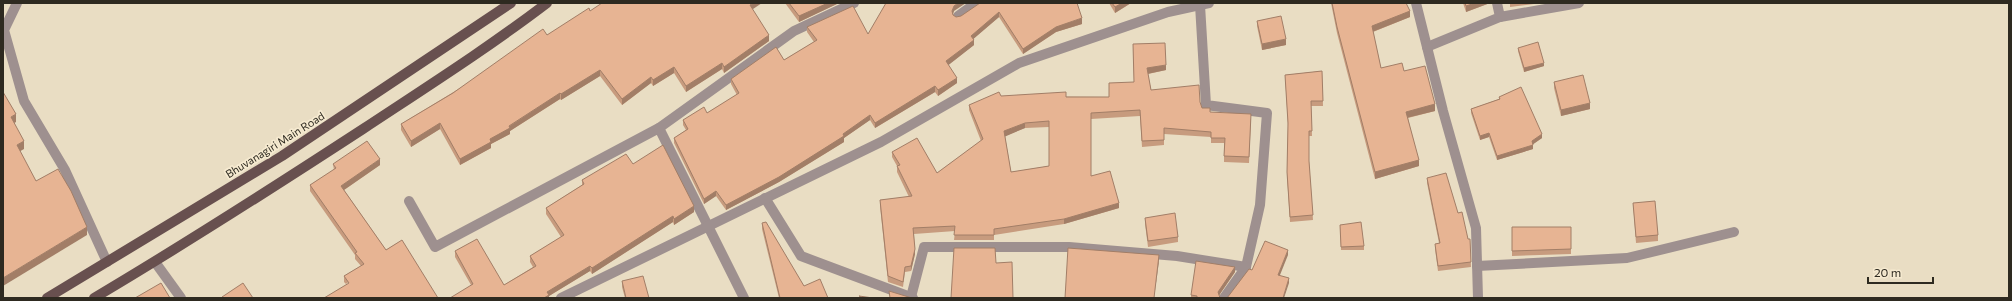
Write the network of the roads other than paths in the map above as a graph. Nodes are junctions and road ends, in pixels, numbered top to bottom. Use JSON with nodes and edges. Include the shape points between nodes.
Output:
{"nodes":[{"id":1,"x":17,"y":3,"type":"edge"},
{"id":2,"x":511,"y":3,"type":"edge"},
{"id":3,"x":547,"y":3,"type":"edge"},
{"id":4,"x":854,"y":3,"type":"edge"},
{"id":5,"x":976,"y":3,"type":"edge"},
{"id":6,"x":1416,"y":3,"type":"edge"},
{"id":7,"x":1497,"y":3,"type":"edge"},
{"id":8,"x":1579,"y":3,"type":"edge"},
{"id":9,"x":1204,"y":4,"type":"edge"},
{"id":10,"x":958,"y":16,"type":"edge"},
{"id":11,"x":1500,"y":17,"type":"junction"},
{"id":12,"x":1427,"y":47,"type":"junction"},
{"id":13,"x":659,"y":128,"type":"junction"},
{"id":14,"x":764,"y":198,"type":"junction"},
{"id":15,"x":410,"y":201,"type":"dead end"},
{"id":16,"x":709,"y":224,"type":"junction"},
{"id":17,"x":1734,"y":232,"type":"dead end"},
{"id":18,"x":107,"y":262,"type":"junction"},
{"id":19,"x":155,"y":262,"type":"junction"},
{"id":20,"x":1477,"y":266,"type":"junction"},
{"id":21,"x":1246,"y":267,"type":"junction"},
{"id":22,"x":47,"y":298,"type":"edge"},
{"id":23,"x":94,"y":298,"type":"edge"},
{"id":24,"x":181,"y":298,"type":"edge"},
{"id":25,"x":561,"y":298,"type":"edge"},
{"id":26,"x":744,"y":298,"type":"edge"},
{"id":27,"x":912,"y":298,"type":"edge"},
{"id":28,"x":1224,"y":298,"type":"edge"},
{"id":29,"x":1478,"y":298,"type":"edge"}],
"edges":[{"from":1,"to":18,"type":"street","via":[[4,30],[24,101],[65,170]]},
{"from":2,"to":18,"type":"main road","name":"Bhuvanagiri Main Road","via":[[282,156]]},
{"from":3,"to":19,"type":"main road","via":[[412,97]]},
{"from":4,"to":13,"type":"street","via":[[794,31]]},
{"from":5,"to":10,"type":"street"},
{"from":6,"to":12,"type":"street"},
{"from":7,"to":11,"type":"street"},
{"from":8,"to":11,"type":"street"},
{"from":9,"to":14,"type":"street","via":[[1168,12],[1019,63],[881,142]]},
{"from":9,"to":21,"type":"street","via":[[1206,105],[1267,113],[1260,206]]},
{"from":11,"to":12,"type":"street"},
{"from":12,"to":20,"type":"street","via":[[1476,228]]},
{"from":13,"to":15,"type":"street","via":[[435,247]]},
{"from":13,"to":16,"type":"street"},
{"from":14,"to":16,"type":"street"},
{"from":14,"to":27,"type":"street","via":[[801,256]]},
{"from":16,"to":25,"type":"street"},
{"from":16,"to":26,"type":"street"},
{"from":17,"to":20,"type":"street","via":[[1627,258]]},
{"from":18,"to":22,"type":"main road","name":"Bhuvanagiri Main Road"},
{"from":19,"to":23,"type":"main road"},
{"from":19,"to":24,"type":"street"},
{"from":20,"to":29,"type":"street"},
{"from":21,"to":27,"type":"street","via":[[1177,256],[1069,247],[924,247]]},
{"from":21,"to":28,"type":"street"}]}
